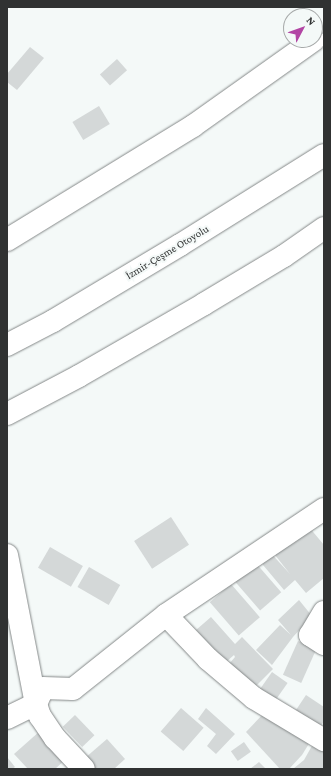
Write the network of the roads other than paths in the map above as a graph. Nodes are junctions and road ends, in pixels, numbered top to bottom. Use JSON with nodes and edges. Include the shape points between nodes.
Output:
{"nodes":[{"id":1,"x":303,"y":48,"type":"edge"},
{"id":2,"x":324,"y":154,"type":"edge"},
{"id":3,"x":324,"y":228,"type":"edge"},
{"id":4,"x":7,"y":240,"type":"edge"},
{"id":5,"x":7,"y":345,"type":"edge"},
{"id":6,"x":7,"y":414,"type":"edge"},
{"id":7,"x":324,"y":509,"type":"edge"},
{"id":8,"x":7,"y":555,"type":"edge"},
{"id":9,"x":324,"y":612,"type":"edge"},
{"id":10,"x":166,"y":615,"type":"junction"},
{"id":11,"x":324,"y":644,"type":"edge"},
{"id":12,"x":36,"y":704,"type":"junction"},
{"id":13,"x":7,"y":718,"type":"edge"},
{"id":14,"x":324,"y":740,"type":"edge"},
{"id":15,"x":84,"y":769,"type":"edge"}],
"edges":[{"from":1,"to":4,"type":"main road","via":[[193,126]]},
{"from":2,"to":5,"type":"main road","name":"İzmir-Çeşme Otoyolu","via":[[173,249],[53,321]]},
{"from":3,"to":6,"type":"main road","via":[[284,256],[204,304]]},
{"from":7,"to":10,"type":"main road"},
{"from":8,"to":12,"type":"main road"},
{"from":9,"to":11,"type":"main road","via":[[310,635]]},
{"from":10,"to":12,"type":"main road","via":[[73,689],[44,688]]},
{"from":10,"to":14,"type":"main road","via":[[208,659],[254,698]]},
{"from":12,"to":13,"type":"main road"},
{"from":12,"to":15,"type":"main road","via":[[40,716],[55,738]]}]}
